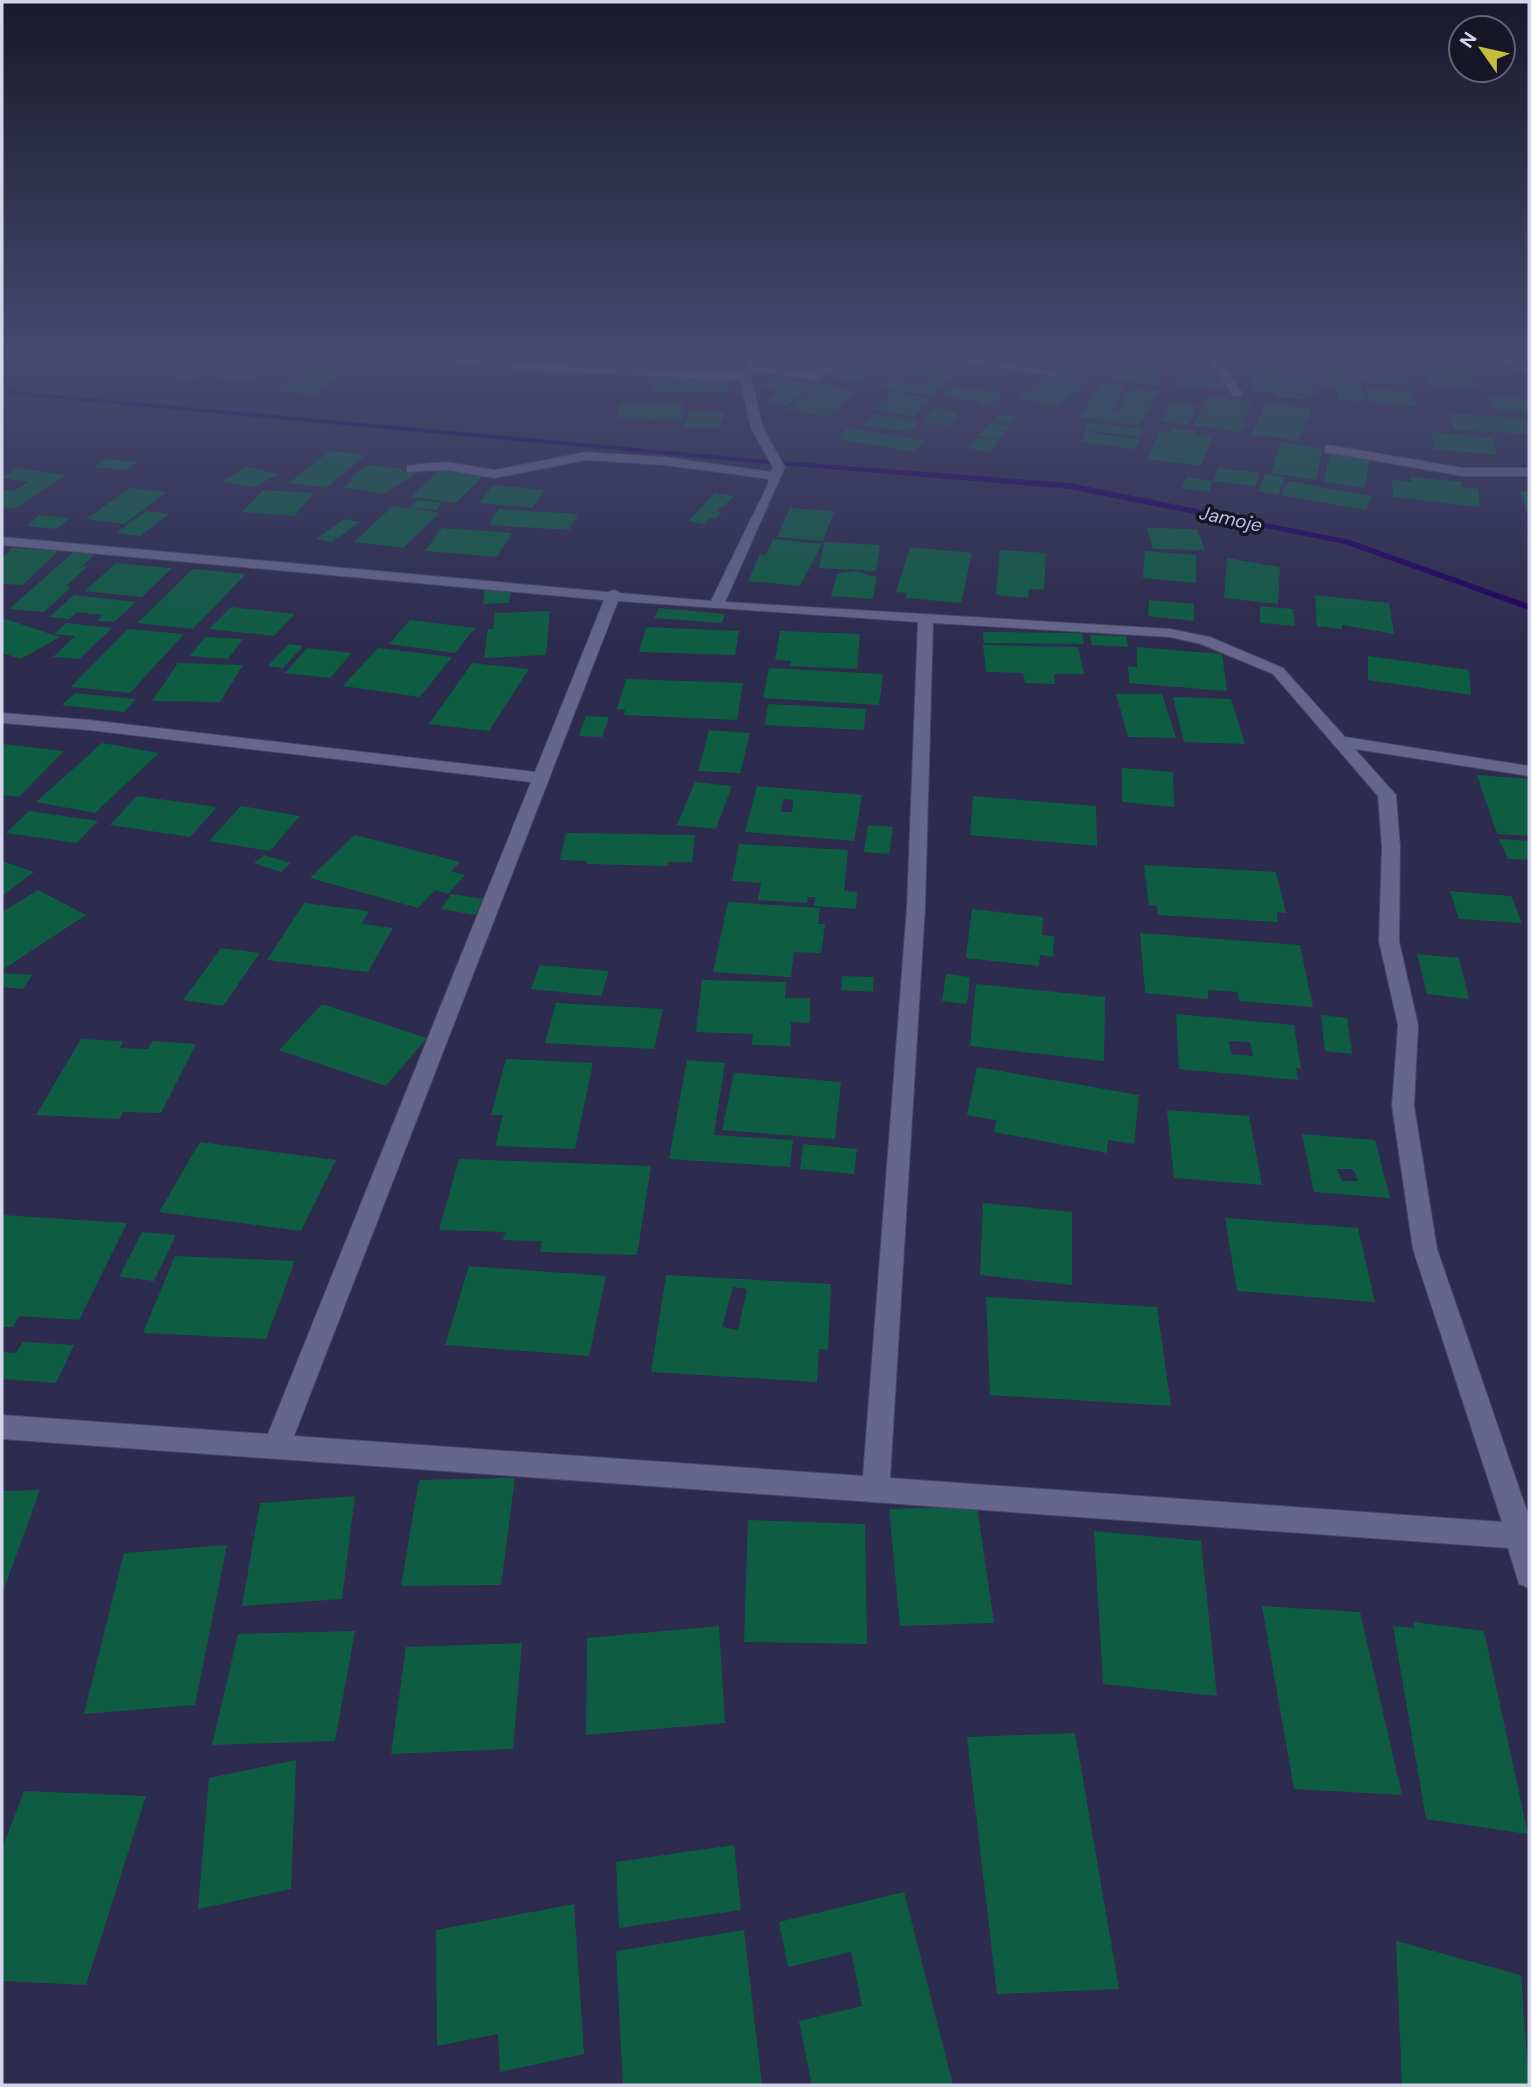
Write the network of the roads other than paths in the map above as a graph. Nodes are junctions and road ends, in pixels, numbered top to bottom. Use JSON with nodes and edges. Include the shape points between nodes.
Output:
{"nodes":[{"id":1,"x":769,"y":448,"type":"edge"},
{"id":2,"x":1329,"y":449,"type":"dead end"},
{"id":3,"x":411,"y":469,"type":"dead end"},
{"id":4,"x":1529,"y":472,"type":"edge"},
{"id":5,"x":776,"y":476,"type":"junction"},
{"id":6,"x":2,"y":541,"type":"edge"},
{"id":7,"x":614,"y":594,"type":"junction"},
{"id":8,"x":716,"y":606,"type":"junction"},
{"id":9,"x":926,"y":617,"type":"junction"},
{"id":10,"x":2,"y":718,"type":"edge"},
{"id":11,"x":1339,"y":741,"type":"junction"},
{"id":12,"x":1529,"y":771,"type":"edge"},
{"id":13,"x":541,"y":778,"type":"junction"},
{"id":14,"x":2,"y":1427,"type":"edge"},
{"id":15,"x":277,"y":1446,"type":"junction"},
{"id":16,"x":876,"y":1489,"type":"junction"},
{"id":17,"x":1519,"y":1536,"type":"junction"},
{"id":18,"x":1529,"y":1574,"type":"edge"}],
"edges":[{"from":1,"to":5,"type":"street","via":[[779,467]]},
{"from":2,"to":4,"type":"street","via":[[1463,472]]},
{"from":3,"to":5,"type":"street","via":[[446,466],[495,474],[586,456]]},
{"from":5,"to":8,"type":"street"},
{"from":6,"to":7,"type":"street"},
{"from":7,"to":8,"type":"street"},
{"from":7,"to":13,"type":"street"},
{"from":8,"to":9,"type":"street"},
{"from":9,"to":11,"type":"street","via":[[1170,633],[1205,640],[1278,671]]},
{"from":9,"to":16,"type":"street","via":[[916,907]]},
{"from":10,"to":13,"type":"street"},
{"from":11,"to":12,"type":"street"},
{"from":11,"to":17,"type":"street","via":[[1387,796],[1391,847],[1388,941],[1408,1025],[1404,1106],[1425,1249]]},
{"from":13,"to":15,"type":"street"},
{"from":14,"to":15,"type":"street"},
{"from":15,"to":16,"type":"street"},
{"from":16,"to":17,"type":"street"},
{"from":17,"to":18,"type":"street"}]}
